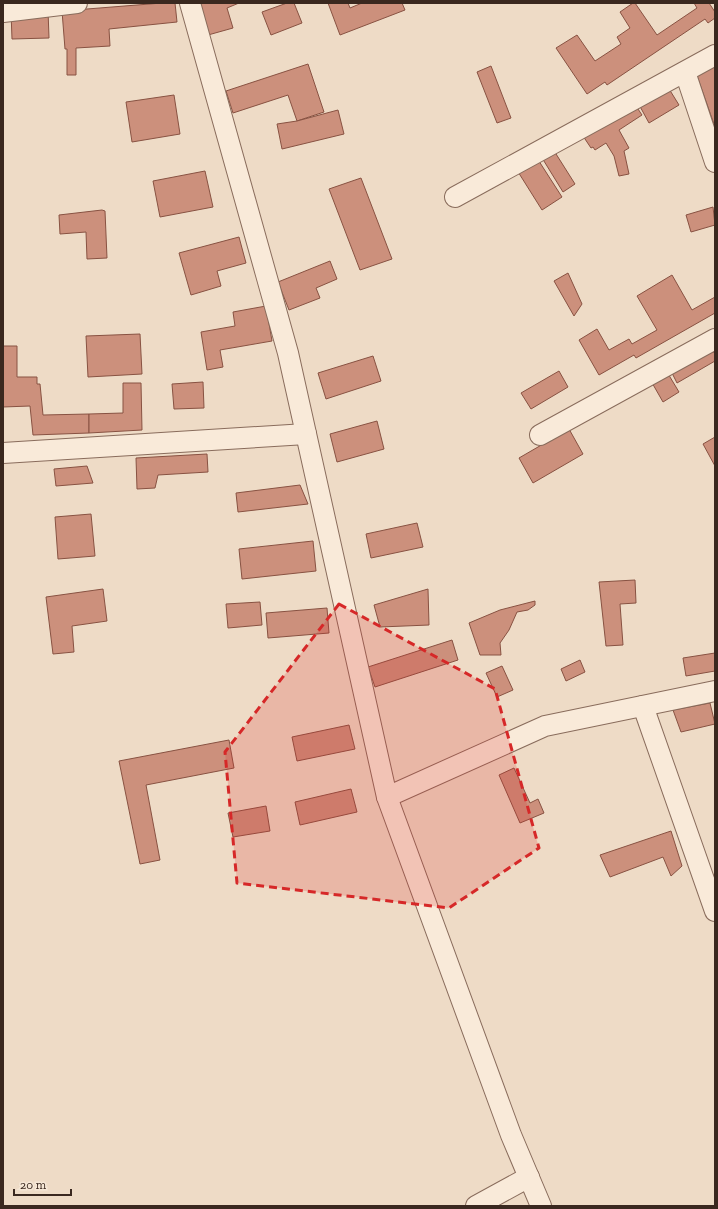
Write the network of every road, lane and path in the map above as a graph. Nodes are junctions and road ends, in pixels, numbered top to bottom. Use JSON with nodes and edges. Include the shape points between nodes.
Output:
{"nodes":[{"id":1,"x":77,"y":3,"type":"edge"},
{"id":2,"x":190,"y":3,"type":"edge"},
{"id":3,"x":3,"y":12,"type":"edge"},
{"id":4,"x":715,"y":55,"type":"edge"},
{"id":5,"x":685,"y":72,"type":"junction"},
{"id":6,"x":715,"y":162,"type":"edge"},
{"id":7,"x":455,"y":197,"type":"dead end"},
{"id":8,"x":715,"y":339,"type":"edge"},
{"id":9,"x":306,"y":434,"type":"junction"},
{"id":10,"x":540,"y":434,"type":"dead end"},
{"id":11,"x":3,"y":453,"type":"edge"},
{"id":12,"x":715,"y":691,"type":"edge"},
{"id":13,"x":643,"y":706,"type":"junction"},
{"id":14,"x":387,"y":797,"type":"junction"},
{"id":15,"x":715,"y":911,"type":"edge"},
{"id":16,"x":529,"y":1177,"type":"junction"},
{"id":17,"x":476,"y":1206,"type":"edge"},
{"id":18,"x":541,"y":1206,"type":"edge"}],
"edges":[{"from":1,"to":3,"type":"street"},
{"from":2,"to":9,"type":"street","via":[[288,353]]},
{"from":4,"to":5,"type":"street"},
{"from":5,"to":6,"type":"street"},
{"from":5,"to":7,"type":"street"},
{"from":8,"to":10,"type":"street"},
{"from":9,"to":11,"type":"street"},
{"from":9,"to":14,"type":"street"},
{"from":12,"to":13,"type":"street"},
{"from":13,"to":14,"type":"street","via":[[545,726]]},
{"from":13,"to":15,"type":"street"},
{"from":14,"to":16,"type":"street","via":[[511,1135]]},
{"from":16,"to":17,"type":"street"},
{"from":16,"to":18,"type":"street"}]}
